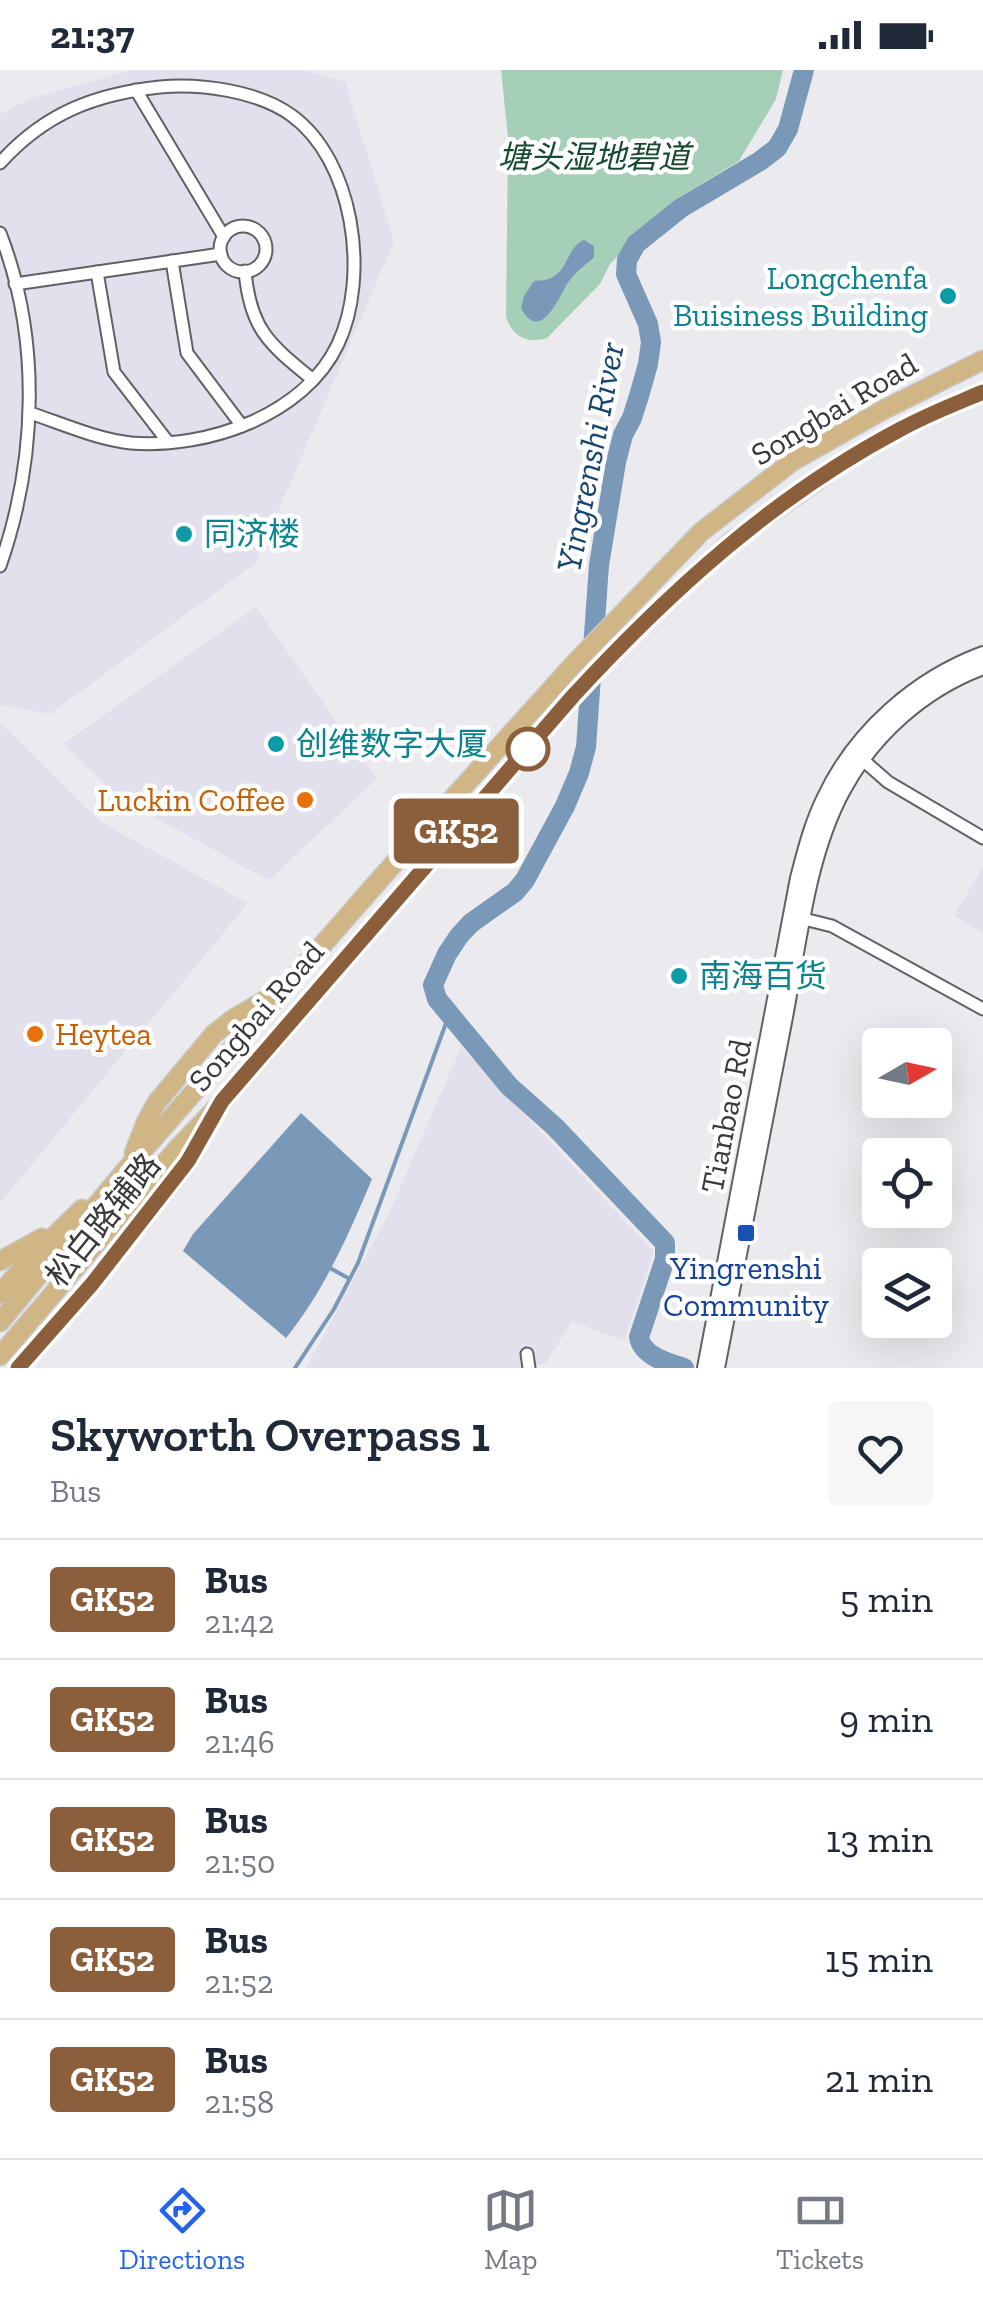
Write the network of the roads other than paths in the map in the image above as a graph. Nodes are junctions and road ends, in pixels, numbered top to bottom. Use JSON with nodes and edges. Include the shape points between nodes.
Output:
{"nodes":[{"id":1,"x":136,"y":90,"type":"junction"},
{"id":2,"x":0,"y":162,"type":"edge"},
{"id":3,"x":0,"y":233,"type":"edge"},
{"id":4,"x":224,"y":236,"type":"junction"},
{"id":5,"x":221,"y":254,"type":"junction"},
{"id":6,"x":172,"y":261,"type":"junction"},
{"id":7,"x":246,"y":271,"type":"junction"},
{"id":8,"x":97,"y":272,"type":"junction"},
{"id":9,"x":16,"y":284,"type":"junction"},
{"id":10,"x":983,"y":360,"type":"edge"},
{"id":11,"x":312,"y":379,"type":"junction"},
{"id":12,"x":983,"y":392,"type":"edge"},
{"id":13,"x":30,"y":413,"type":"junction"},
{"id":14,"x":242,"y":426,"type":"junction"},
{"id":15,"x":168,"y":442,"type":"junction"},
{"id":16,"x":16,"y":506,"type":"junction"},
{"id":17,"x":0,"y":508,"type":"edge"},
{"id":18,"x":0,"y":566,"type":"edge"},
{"id":19,"x":983,"y":654,"type":"edge"},
{"id":20,"x":983,"y":667,"type":"edge"},
{"id":21,"x":863,"y":760,"type":"junction"},
{"id":22,"x":983,"y":838,"type":"edge"},
{"id":23,"x":804,"y":920,"type":"junction"},
{"id":24,"x":983,"y":1010,"type":"edge"},
{"id":25,"x":222,"y":1101,"type":"junction"},
{"id":26,"x":127,"y":1168,"type":"junction"},
{"id":27,"x":72,"y":1218,"type":"junction"},
{"id":28,"x":0,"y":1261,"type":"edge"},
{"id":29,"x":92,"y":1284,"type":"junction"},
{"id":30,"x":0,"y":1294,"type":"edge"},
{"id":31,"x":0,"y":1322,"type":"edge"},
{"id":32,"x":527,"y":1354,"type":"dead end"},
{"id":33,"x":0,"y":1356,"type":"edge"},
{"id":34,"x":715,"y":1358,"type":"edge"},
{"id":35,"x":18,"y":1368,"type":"edge"},
{"id":36,"x":33,"y":1368,"type":"edge"},
{"id":37,"x":529,"y":1368,"type":"edge"},
{"id":38,"x":705,"y":1368,"type":"edge"}],
"edges":[{"from":1,"to":2,"type":"street","via":[[58,115]]},
{"from":1,"to":4,"type":"street"},
{"from":1,"to":11,"type":"street","via":[[191,86],[255,98],[289,113],[326,155],[350,221],[353,288],[337,346]]},
{"from":3,"to":9,"type":"street"},
{"from":4,"to":5,"type":"street"},
{"from":4,"to":7,"type":"street","via":[[250,226],[264,239],[264,258]]},
{"from":5,"to":6,"type":"street"},
{"from":5,"to":7,"type":"street","via":[[232,268]]},
{"from":6,"to":8,"type":"street"},
{"from":6,"to":14,"type":"street","via":[[186,354]]},
{"from":7,"to":11,"type":"street","via":[[250,308],[265,336]]},
{"from":8,"to":9,"type":"street"},
{"from":8,"to":15,"type":"street","via":[[114,372]]},
{"from":9,"to":13,"type":"street"},
{"from":10,"to":26,"type":"main road","name":"Songbai Road","via":[[794,461],[701,532],[573,666]]},
{"from":11,"to":14,"type":"street","via":[[282,406]]},
{"from":12,"to":25,"type":"main road","name":"Songbai Road","via":[[845,461],[732,541],[573,696]]},
{"from":13,"to":15,"type":"street","via":[[114,440]]},
{"from":13,"to":16,"type":"street"},
{"from":14,"to":15,"type":"street"},
{"from":16,"to":17,"type":"street"},
{"from":16,"to":18,"type":"street"},
{"from":19,"to":34,"type":"street","name":"Tianbao Rd","via":[[896,704],[844,763],[810,833]]},
{"from":20,"to":21,"type":"street","name":"Tianbao Rd","via":[[914,706]]},
{"from":21,"to":22,"type":"street"},
{"from":21,"to":23,"type":"street","name":"Tianbao Rd","via":[[832,812]]},
{"from":23,"to":24,"type":"street","via":[[832,926]]},
{"from":23,"to":34,"type":"street","name":"Tianbao Rd"},
{"from":25,"to":29,"type":"main road","name":"松白路辅路","via":[[188,1161]]},
{"from":25,"to":33,"type":"main road","name":"Songbai Road"},
{"from":26,"to":27,"type":"main road","name":"松白路辅路"},
{"from":26,"to":31,"type":"main road","name":"Songbai Road"},
{"from":27,"to":28,"type":"main road"},
{"from":27,"to":30,"type":"main road","name":"松白路辅路"},
{"from":29,"to":35,"type":"main road","name":"松白路辅路"},
{"from":29,"to":36,"type":"main road"},
{"from":32,"to":37,"type":"street"},
{"from":34,"to":38,"type":"street","name":"Tianbao Rd"}]}
